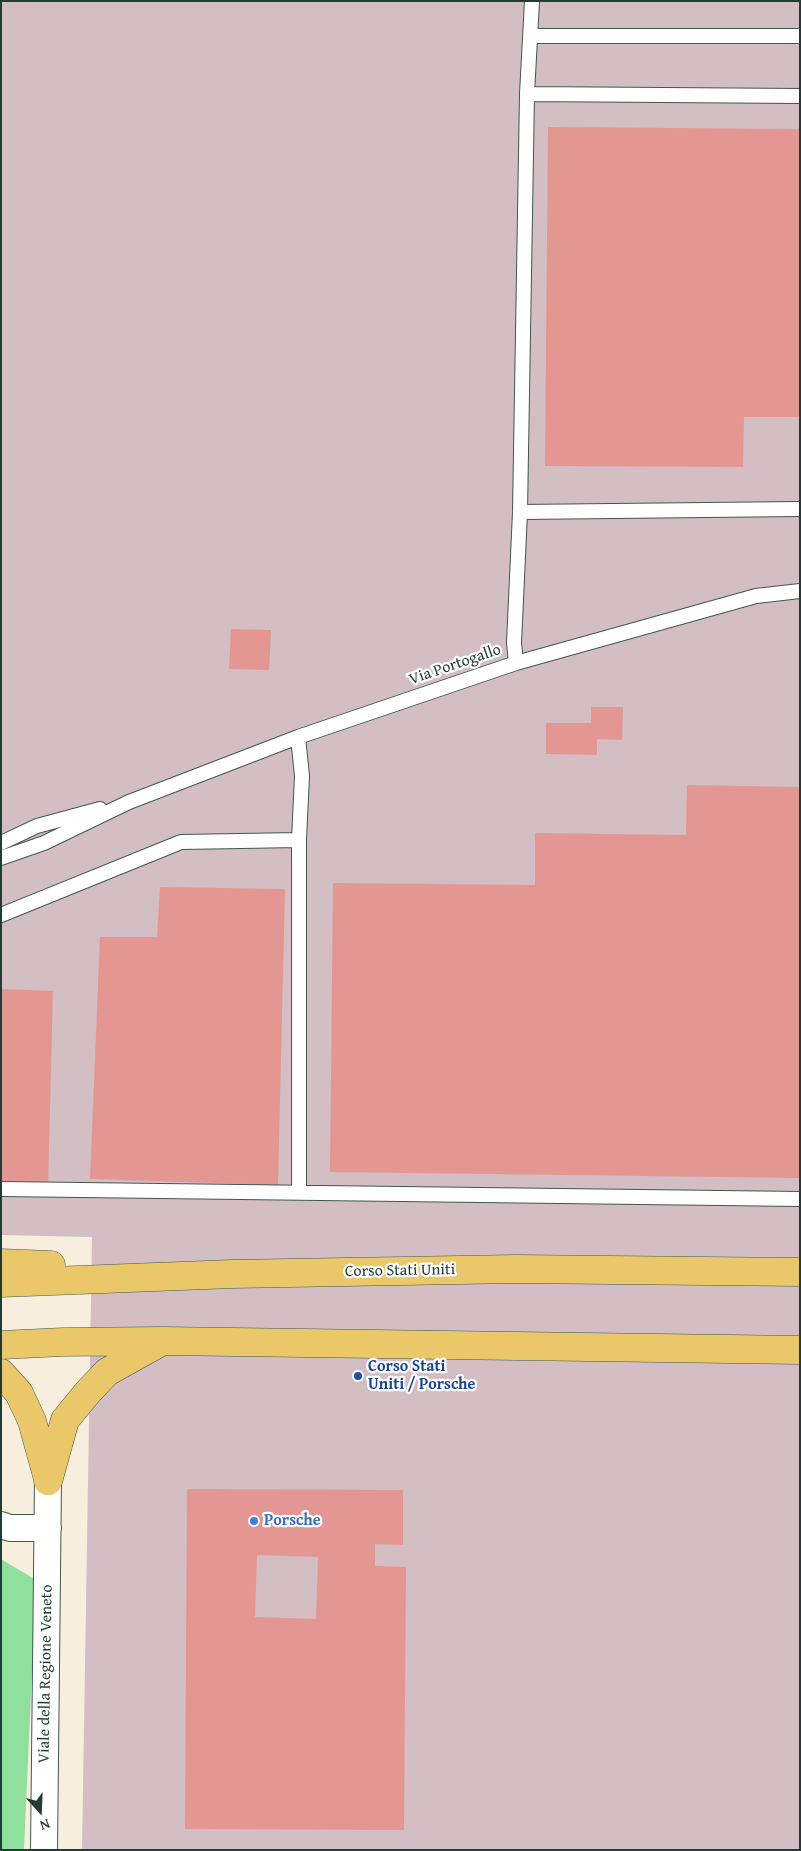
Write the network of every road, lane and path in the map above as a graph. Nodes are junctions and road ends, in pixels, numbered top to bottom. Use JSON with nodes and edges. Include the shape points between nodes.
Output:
{"nodes":[{"id":1,"x":532,"y":1,"type":"edge"},
{"id":2,"x":530,"y":36,"type":"junction"},
{"id":3,"x":800,"y":36,"type":"edge"},
{"id":4,"x":527,"y":94,"type":"junction"},
{"id":5,"x":800,"y":96,"type":"edge"},
{"id":6,"x":800,"y":509,"type":"edge"},
{"id":7,"x":520,"y":512,"type":"junction"},
{"id":8,"x":800,"y":591,"type":"edge"},
{"id":9,"x":516,"y":663,"type":"junction"},
{"id":10,"x":298,"y":737,"type":"junction"},
{"id":11,"x":129,"y":802,"type":"junction"},
{"id":12,"x":299,"y":840,"type":"junction"},
{"id":13,"x":1,"y":843,"type":"edge"},
{"id":14,"x":1,"y":858,"type":"edge"},
{"id":15,"x":1,"y":915,"type":"edge"},
{"id":16,"x":1,"y":1189,"type":"edge"},
{"id":17,"x":299,"y":1192,"type":"junction"},
{"id":18,"x":800,"y":1199,"type":"edge"},
{"id":19,"x":1,"y":1263,"type":"edge"},
{"id":20,"x":800,"y":1272,"type":"edge"},
{"id":21,"x":232,"y":1274,"type":"junction"},
{"id":22,"x":1,"y":1283,"type":"edge"},
{"id":23,"x":163,"y":1341,"type":"junction"},
{"id":24,"x":1,"y":1343,"type":"edge"},
{"id":25,"x":800,"y":1350,"type":"edge"},
{"id":26,"x":1,"y":1373,"type":"edge"},
{"id":27,"x":48,"y":1481,"type":"junction"},
{"id":28,"x":1,"y":1525,"type":"edge"},
{"id":29,"x":48,"y":1528,"type":"junction"},
{"id":30,"x":44,"y":1850,"type":"edge"}],
"edges":[{"from":1,"to":2,"type":"lane"},
{"from":2,"to":3,"type":"lane"},
{"from":2,"to":4,"type":"lane"},
{"from":4,"to":5,"type":"lane"},
{"from":4,"to":7,"type":"lane"},
{"from":6,"to":7,"type":"lane"},
{"from":7,"to":9,"type":"lane","via":[[514,642]]},
{"from":8,"to":9,"type":"lane","name":"Via Portogallo","via":[[756,596]]},
{"from":9,"to":10,"type":"lane","name":"Via Portogallo"},
{"from":10,"to":11,"type":"lane","name":"Via Portogallo"},
{"from":10,"to":12,"type":"lane","via":[[302,776]]},
{"from":11,"to":13,"type":"lane","name":"Via Portogallo","via":[[37,826]]},
{"from":11,"to":14,"type":"lane","name":"Via Portogallo","via":[[44,843]]},
{"from":12,"to":15,"type":"lane","via":[[181,842]]},
{"from":12,"to":17,"type":"lane"},
{"from":16,"to":17,"type":"lane"},
{"from":17,"to":18,"type":"lane"},
{"from":19,"to":21,"type":"main road"},
{"from":20,"to":21,"type":"main road","name":"Corso Stati Uniti","via":[[516,1269]]},
{"from":21,"to":22,"type":"main road","name":"Corso Stati Uniti"},
{"from":23,"to":24,"type":"main road"},
{"from":23,"to":25,"type":"main road"},
{"from":23,"to":27,"type":"main road","via":[[107,1372],[65,1420]]},
{"from":26,"to":27,"type":"main road","via":[[20,1393],[32,1421]]},
{"from":27,"to":29,"type":"street","name":"Viale della Regione Veneto"},
{"from":28,"to":29,"type":"street"},
{"from":29,"to":30,"type":"street","name":"Viale della Regione Veneto"}]}
